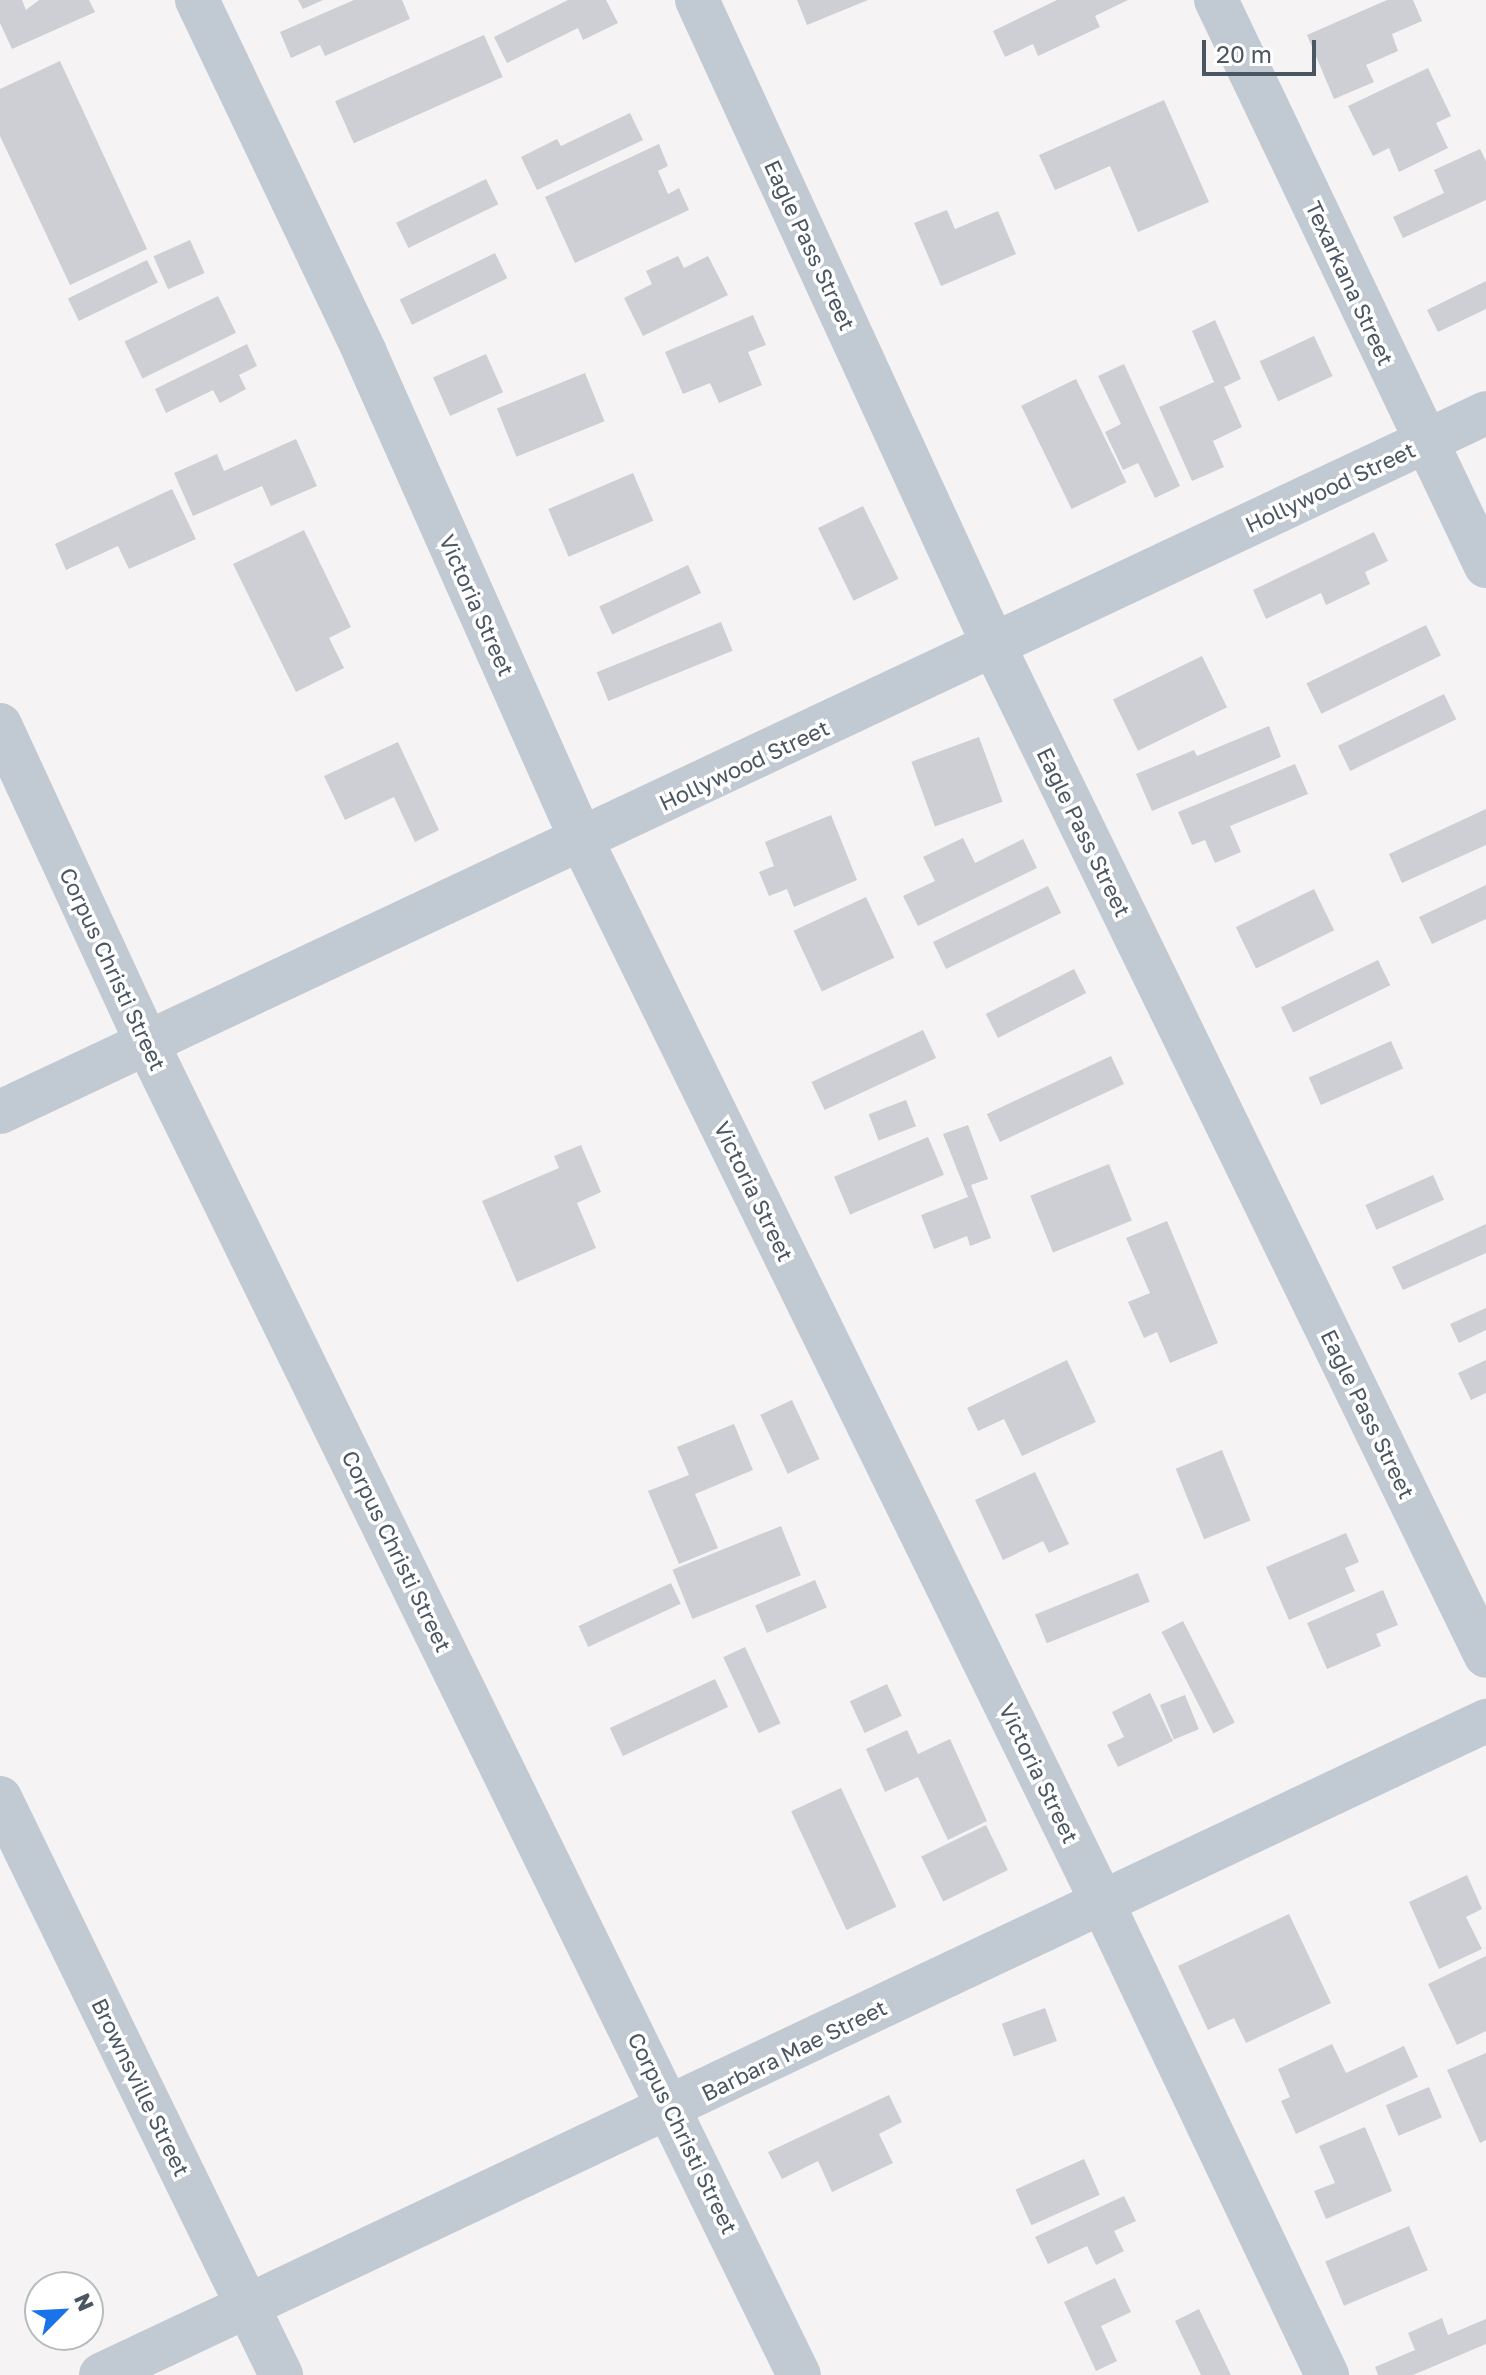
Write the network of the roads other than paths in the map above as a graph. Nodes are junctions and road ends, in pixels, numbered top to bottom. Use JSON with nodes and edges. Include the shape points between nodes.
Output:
{"nodes":[{"id":1,"x":197,"y":0,"type":"edge"},
{"id":2,"x":697,"y":0,"type":"edge"},
{"id":3,"x":1216,"y":0,"type":"edge"},
{"id":4,"x":1486,"y":413,"type":"edge"},
{"id":5,"x":1426,"y":442,"type":"junction"},
{"id":6,"x":1486,"y":566,"type":"edge"},
{"id":7,"x":994,"y":646,"type":"junction"},
{"id":8,"x":0,"y":725,"type":"edge"},
{"id":9,"x":582,"y":841,"type":"junction"},
{"id":10,"x":146,"y":1041,"type":"junction"},
{"id":11,"x":0,"y":1112,"type":"edge"},
{"id":12,"x":1486,"y":1656,"type":"edge"},
{"id":13,"x":1486,"y":1721,"type":"edge"},
{"id":14,"x":0,"y":1798,"type":"edge"},
{"id":15,"x":1102,"y":1902,"type":"junction"},
{"id":16,"x":672,"y":2109,"type":"junction"},
{"id":17,"x":247,"y":2305,"type":"junction"},
{"id":18,"x":101,"y":2375,"type":"edge"},
{"id":19,"x":281,"y":2375,"type":"edge"},
{"id":20,"x":799,"y":2375,"type":"edge"},
{"id":21,"x":1327,"y":2375,"type":"edge"}],
"edges":[{"from":1,"to":9,"type":"street","name":"Victoria Street","via":[[365,353]]},
{"from":2,"to":7,"type":"street","name":"Eagle Pass Street"},
{"from":3,"to":5,"type":"street","name":"Texarkana Street"},
{"from":4,"to":5,"type":"street","name":"Hollywood Street"},
{"from":5,"to":6,"type":"street","name":"Texarkana Street"},
{"from":5,"to":7,"type":"street","name":"Hollywood Street"},
{"from":7,"to":9,"type":"street","name":"Hollywood Street"},
{"from":7,"to":12,"type":"street","name":"Eagle Pass Street"},
{"from":8,"to":10,"type":"street","name":"Corpus Christi Street"},
{"from":9,"to":10,"type":"street","name":"Hollywood Street"},
{"from":9,"to":15,"type":"street","name":"Victoria Street"},
{"from":10,"to":11,"type":"street","name":"Hollywood Street"},
{"from":10,"to":16,"type":"street","name":"Corpus Christi Street"},
{"from":13,"to":15,"type":"street","name":"Barbara Mae Street"},
{"from":14,"to":17,"type":"street","name":"Brownsville Street"},
{"from":15,"to":16,"type":"street","name":"Barbara Mae Street"},
{"from":15,"to":21,"type":"street","name":"Victoria Street"},
{"from":16,"to":17,"type":"street","name":"Barbara Mae Street"},
{"from":16,"to":20,"type":"street","name":"Corpus Christi Street"},
{"from":17,"to":18,"type":"street","name":"Barbara Mae Street"},
{"from":17,"to":19,"type":"street","name":"Brownsville Street"}]}
